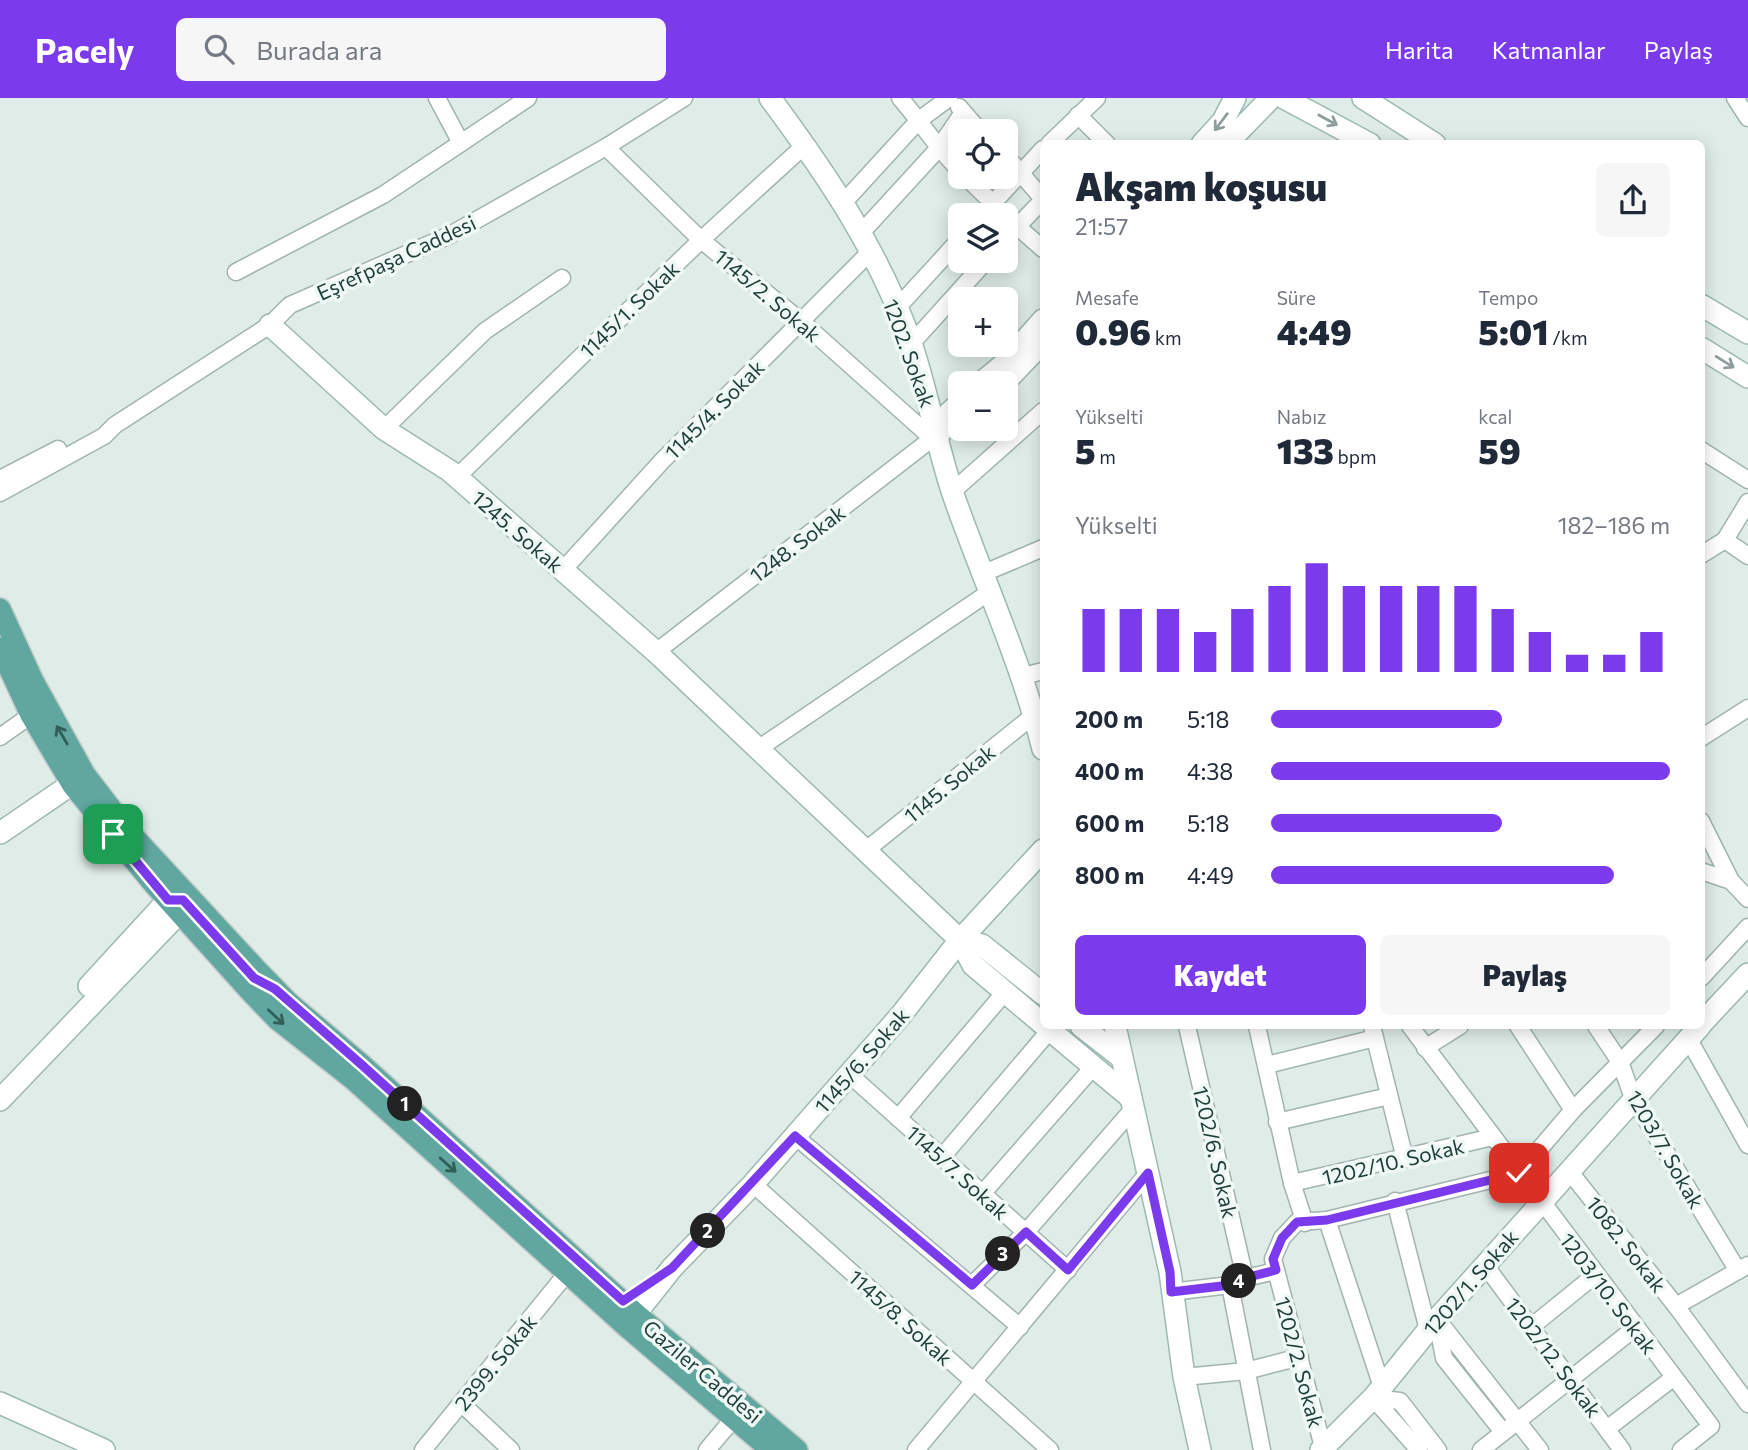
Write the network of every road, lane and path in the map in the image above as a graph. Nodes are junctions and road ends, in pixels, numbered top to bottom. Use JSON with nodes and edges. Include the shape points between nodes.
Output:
{"nodes":[{"id":1,"x":437,"y":98,"type":"edge"},
{"id":2,"x":528,"y":98,"type":"edge"},
{"id":3,"x":684,"y":98,"type":"edge"},
{"id":4,"x":770,"y":98,"type":"edge"},
{"id":5,"x":900,"y":98,"type":"edge"},
{"id":6,"x":952,"y":98,"type":"edge"},
{"id":7,"x":1097,"y":98,"type":"edge"},
{"id":8,"x":1235,"y":98,"type":"edge"},
{"id":9,"x":1363,"y":98,"type":"edge"},
{"id":10,"x":1735,"y":98,"type":"edge"},
{"id":11,"x":1275,"y":99,"type":"edge"},
{"id":12,"x":962,"y":114,"type":"junction"},
{"id":13,"x":1077,"y":115,"type":"junction"},
{"id":14,"x":1748,"y":118,"type":"edge"},
{"id":15,"x":967,"y":119,"type":"edge"},
{"id":16,"x":919,"y":120,"type":"junction"},
{"id":17,"x":1053,"y":140,"type":"edge"},
{"id":18,"x":1103,"y":140,"type":"edge"},
{"id":19,"x":1206,"y":140,"type":"edge"},
{"id":20,"x":1230,"y":140,"type":"edge"},
{"id":21,"x":1360,"y":140,"type":"edge"},
{"id":22,"x":1429,"y":140,"type":"edge"},
{"id":23,"x":461,"y":143,"type":"junction"},
{"id":24,"x":804,"y":145,"type":"junction"},
{"id":25,"x":606,"y":147,"type":"junction"},
{"id":26,"x":938,"y":149,"type":"junction"},
{"id":27,"x":1040,"y":152,"type":"edge"},
{"id":28,"x":948,"y":159,"type":"edge"},
{"id":29,"x":1018,"y":167,"type":"edge"},
{"id":30,"x":1022,"y":171,"type":"junction"},
{"id":31,"x":1040,"y":195,"type":"edge"},
{"id":32,"x":1040,"y":201,"type":"edge"},
{"id":33,"x":844,"y":202,"type":"junction"},
{"id":34,"x":993,"y":203,"type":"edge"},
{"id":35,"x":1018,"y":217,"type":"edge"},
{"id":36,"x":1018,"y":231,"type":"edge"},
{"id":37,"x":861,"y":233,"type":"junction"},
{"id":38,"x":701,"y":240,"type":"junction"},
{"id":39,"x":1040,"y":247,"type":"edge"},
{"id":40,"x":870,"y":252,"type":"junction"},
{"id":41,"x":948,"y":253,"type":"edge"},
{"id":42,"x":236,"y":272,"type":"dead end"},
{"id":43,"x":975,"y":273,"type":"edge"},
{"id":44,"x":562,"y":278,"type":"dead end"},
{"id":45,"x":1705,"y":307,"type":"edge"},
{"id":46,"x":897,"y":308,"type":"junction"},
{"id":47,"x":802,"y":322,"type":"junction"},
{"id":48,"x":1040,"y":323,"type":"edge"},
{"id":49,"x":270,"y":325,"type":"junction"},
{"id":50,"x":1748,"y":333,"type":"edge"},
{"id":51,"x":911,"y":344,"type":"junction"},
{"id":52,"x":1040,"y":345,"type":"edge"},
{"id":53,"x":1705,"y":350,"type":"edge"},
{"id":54,"x":996,"y":371,"type":"edge"},
{"id":55,"x":1015,"y":371,"type":"edge"},
{"id":56,"x":1748,"y":377,"type":"edge"},
{"id":57,"x":948,"y":413,"type":"edge"},
{"id":58,"x":1040,"y":414,"type":"edge"},
{"id":59,"x":115,"y":425,"type":"junction"},
{"id":60,"x":384,"y":429,"type":"junction"},
{"id":61,"x":948,"y":430,"type":"edge"},
{"id":62,"x":938,"y":435,"type":"junction"},
{"id":63,"x":1705,"y":453,"type":"edge"},
{"id":64,"x":457,"y":477,"type":"junction"},
{"id":65,"x":0,"y":479,"type":"edge"},
{"id":66,"x":1748,"y":480,"type":"edge"},
{"id":67,"x":953,"y":491,"type":"junction"},
{"id":68,"x":0,"y":493,"type":"edge"},
{"id":69,"x":1748,"y":502,"type":"edge"},
{"id":70,"x":1725,"y":540,"type":"junction"},
{"id":71,"x":1040,"y":550,"type":"edge"},
{"id":72,"x":1705,"y":552,"type":"edge"},
{"id":73,"x":1748,"y":556,"type":"edge"},
{"id":74,"x":563,"y":570,"type":"junction"},
{"id":75,"x":987,"y":582,"type":"junction"},
{"id":76,"x":0,"y":609,"type":"edge"},
{"id":77,"x":656,"y":652,"type":"junction"},
{"id":78,"x":2,"y":658,"type":"edge"},
{"id":79,"x":1033,"y":674,"type":"edge"},
{"id":80,"x":1748,"y":708,"type":"edge"},
{"id":81,"x":31,"y":715,"type":"junction"},
{"id":82,"x":1034,"y":715,"type":"junction"},
{"id":83,"x":1705,"y":735,"type":"edge"},
{"id":84,"x":1040,"y":736,"type":"edge"},
{"id":85,"x":0,"y":737,"type":"edge"},
{"id":86,"x":758,"y":749,"type":"junction"},
{"id":87,"x":79,"y":779,"type":"junction"},
{"id":88,"x":1705,"y":829,"type":"edge"},
{"id":89,"x":0,"y":832,"type":"edge"},
{"id":90,"x":865,"y":851,"type":"junction"},
{"id":91,"x":1040,"y":853,"type":"edge"},
{"id":92,"x":1705,"y":872,"type":"edge"},
{"id":93,"x":1731,"y":881,"type":"junction"},
{"id":94,"x":177,"y":899,"type":"junction"},
{"id":95,"x":1748,"y":899,"type":"edge"},
{"id":96,"x":1748,"y":928,"type":"edge"},
{"id":97,"x":960,"y":940,"type":"junction"},
{"id":98,"x":1705,"y":974,"type":"edge"},
{"id":99,"x":1746,"y":983,"type":"edge"},
{"id":100,"x":1005,"y":992,"type":"junction"},
{"id":101,"x":1040,"y":993,"type":"edge"},
{"id":102,"x":1040,"y":1021,"type":"edge"},
{"id":103,"x":1705,"y":1021,"type":"edge"},
{"id":104,"x":1044,"y":1029,"type":"edge"},
{"id":105,"x":1050,"y":1029,"type":"edge"},
{"id":106,"x":1086,"y":1029,"type":"edge"},
{"id":107,"x":1116,"y":1029,"type":"edge"},
{"id":108,"x":1188,"y":1029,"type":"edge"},
{"id":109,"x":1258,"y":1029,"type":"edge"},
{"id":110,"x":1412,"y":1029,"type":"edge"},
{"id":111,"x":1455,"y":1029,"type":"edge"},
{"id":112,"x":1520,"y":1029,"type":"edge"},
{"id":113,"x":1598,"y":1029,"type":"edge"},
{"id":114,"x":1653,"y":1029,"type":"edge"},
{"id":115,"x":1696,"y":1029,"type":"edge"},
{"id":116,"x":1373,"y":1032,"type":"edge"},
{"id":117,"x":1425,"y":1048,"type":"junction"},
{"id":118,"x":1122,"y":1058,"type":"junction"},
{"id":119,"x":1620,"y":1062,"type":"junction"},
{"id":120,"x":1267,"y":1065,"type":"junction"},
{"id":121,"x":1094,"y":1066,"type":"junction"},
{"id":122,"x":849,"y":1074,"type":"junction"},
{"id":123,"x":0,"y":1084,"type":"edge"},
{"id":124,"x":1389,"y":1096,"type":"junction"},
{"id":125,"x":1633,"y":1098,"type":"junction"},
{"id":126,"x":0,"y":1100,"type":"edge"},
{"id":127,"x":1132,"y":1103,"type":"junction"},
{"id":128,"x":1573,"y":1110,"type":"junction"},
{"id":129,"x":898,"y":1118,"type":"junction"},
{"id":130,"x":1278,"y":1122,"type":"junction"},
{"id":131,"x":795,"y":1136,"type":"junction"},
{"id":132,"x":1493,"y":1137,"type":"junction"},
{"id":133,"x":1748,"y":1145,"type":"edge"},
{"id":134,"x":942,"y":1157,"type":"junction"},
{"id":135,"x":1405,"y":1159,"type":"junction"},
{"id":136,"x":1570,"y":1172,"type":"junction"},
{"id":137,"x":1148,"y":1173,"type":"junction"},
{"id":138,"x":1519,"y":1173,"type":"junction"},
{"id":139,"x":1292,"y":1183,"type":"junction"},
{"id":140,"x":752,"y":1184,"type":"junction"},
{"id":141,"x":982,"y":1194,"type":"junction"},
{"id":142,"x":1395,"y":1201,"type":"junction"},
{"id":143,"x":1540,"y":1202,"type":"junction"},
{"id":144,"x":1327,"y":1220,"type":"junction"},
{"id":145,"x":1305,"y":1223,"type":"junction"},
{"id":146,"x":1026,"y":1232,"type":"junction"},
{"id":147,"x":1485,"y":1265,"type":"junction"},
{"id":148,"x":1743,"y":1268,"type":"edge"},
{"id":149,"x":1068,"y":1270,"type":"junction"},
{"id":150,"x":1276,"y":1270,"type":"junction"},
{"id":151,"x":567,"y":1273,"type":"junction"},
{"id":152,"x":1595,"y":1275,"type":"junction"},
{"id":153,"x":1245,"y":1278,"type":"junction"},
{"id":154,"x":972,"y":1285,"type":"junction"},
{"id":155,"x":1230,"y":1285,"type":"junction"},
{"id":156,"x":1171,"y":1292,"type":"junction"},
{"id":157,"x":1681,"y":1304,"type":"junction"},
{"id":158,"x":628,"y":1314,"type":"junction"},
{"id":159,"x":1432,"y":1324,"type":"junction"},
{"id":160,"x":1020,"y":1327,"type":"junction"},
{"id":161,"x":1531,"y":1327,"type":"junction"},
{"id":162,"x":1635,"y":1328,"type":"junction"},
{"id":163,"x":1300,"y":1357,"type":"junction"},
{"id":164,"x":1246,"y":1371,"type":"junction"},
{"id":165,"x":1184,"y":1377,"type":"junction"},
{"id":166,"x":1673,"y":1378,"type":"junction"},
{"id":167,"x":1571,"y":1379,"type":"junction"},
{"id":168,"x":974,"y":1382,"type":"junction"},
{"id":169,"x":1377,"y":1391,"type":"junction"},
{"id":170,"x":0,"y":1403,"type":"edge"},
{"id":171,"x":461,"y":1404,"type":"junction"},
{"id":172,"x":1748,"y":1404,"type":"edge"},
{"id":173,"x":734,"y":1418,"type":"junction"},
{"id":174,"x":1517,"y":1421,"type":"junction"},
{"id":175,"x":1608,"y":1428,"type":"junction"},
{"id":176,"x":1503,"y":1432,"type":"junction"},
{"id":177,"x":500,"y":1447,"type":"edge"},
{"id":178,"x":1322,"y":1449,"type":"edge"},
{"id":179,"x":104,"y":1450,"type":"edge"},
{"id":180,"x":424,"y":1450,"type":"edge"},
{"id":181,"x":706,"y":1450,"type":"edge"},
{"id":182,"x":771,"y":1450,"type":"edge"},
{"id":183,"x":797,"y":1450,"type":"edge"},
{"id":184,"x":916,"y":1450,"type":"edge"},
{"id":185,"x":1050,"y":1450,"type":"edge"},
{"id":186,"x":1200,"y":1450,"type":"edge"},
{"id":187,"x":1262,"y":1450,"type":"edge"},
{"id":188,"x":1419,"y":1450,"type":"edge"},
{"id":189,"x":1438,"y":1450,"type":"edge"},
{"id":190,"x":1482,"y":1450,"type":"edge"},
{"id":191,"x":1540,"y":1450,"type":"edge"},
{"id":192,"x":1622,"y":1450,"type":"edge"},
{"id":193,"x":1681,"y":1450,"type":"edge"}],
"edges":[{"from":1,"to":23,"type":"street"},
{"from":2,"to":23,"type":"street"},
{"from":3,"to":25,"type":"street","name":"Eşrefpaşa Caddesi"},
{"from":4,"to":24,"type":"street","name":"1202. Sokak"},
{"from":5,"to":16,"type":"street"},
{"from":6,"to":12,"type":"street"},
{"from":6,"to":16,"type":"street"},
{"from":7,"to":13,"type":"street"},
{"from":8,"to":19,"type":"street","one_way":true},
{"from":9,"to":22,"type":"street"},
{"from":10,"to":14,"type":"street"},
{"from":11,"to":20,"type":"street"},
{"from":11,"to":21,"type":"street","one_way":true},
{"from":12,"to":15,"type":"street"},
{"from":12,"to":26,"type":"street"},
{"from":13,"to":17,"type":"street"},
{"from":13,"to":18,"type":"street"},
{"from":16,"to":26,"type":"street"},
{"from":16,"to":33,"type":"street"},
{"from":23,"to":42,"type":"street","via":[[383,195]]},
{"from":24,"to":33,"type":"street","name":"1202. Sokak"},
{"from":24,"to":38,"type":"street","name":"1145/1. Sokak"},
{"from":25,"to":38,"type":"street","name":"1145/2. Sokak"},
{"from":25,"to":49,"type":"street","name":"Eşrefpaşa Caddesi","via":[[450,235],[290,304]]},
{"from":26,"to":28,"type":"street"},
{"from":26,"to":37,"type":"street"},
{"from":27,"to":30,"type":"street"},
{"from":29,"to":30,"type":"street"},
{"from":30,"to":31,"type":"street"},
{"from":30,"to":34,"type":"street"},
{"from":32,"to":35,"type":"street"},
{"from":33,"to":37,"type":"street","name":"1202. Sokak"},
{"from":36,"to":39,"type":"street"},
{"from":37,"to":40,"type":"street","name":"1202. Sokak"},
{"from":38,"to":47,"type":"street","name":"1145/2. Sokak"},
{"from":38,"to":64,"type":"street","name":"1145/1. Sokak"},
{"from":40,"to":46,"type":"street","name":"1202. Sokak"},
{"from":40,"to":47,"type":"street","name":"1145/4. Sokak"},
{"from":41,"to":46,"type":"street"},
{"from":43,"to":51,"type":"street"},
{"from":44,"to":60,"type":"street","via":[[485,331]]},
{"from":45,"to":50,"type":"street"},
{"from":46,"to":51,"type":"street","name":"1202. Sokak"},
{"from":47,"to":62,"type":"street","name":"1145/2. Sokak"},
{"from":47,"to":74,"type":"street","name":"1145/4. Sokak","via":[[662,461]]},
{"from":48,"to":54,"type":"street"},
{"from":49,"to":59,"type":"street","name":"Eşrefpaşa Caddesi"},
{"from":49,"to":60,"type":"street","name":"1245. Sokak"},
{"from":51,"to":62,"type":"street","name":"1202. Sokak"},
{"from":52,"to":55,"type":"street"},
{"from":53,"to":56,"type":"street","one_way":true},
{"from":57,"to":62,"type":"street"},
{"from":58,"to":67,"type":"street"},
{"from":59,"to":65,"type":"street","name":"Eşrefpaşa Caddesi","via":[[100,428]]},
{"from":59,"to":68,"type":"street","name":"Eşrefpaşa Caddesi","via":[[104,436]]},
{"from":60,"to":64,"type":"street","name":"1245. Sokak"},
{"from":61,"to":62,"type":"street"},
{"from":62,"to":67,"type":"street","name":"1202. Sokak"},
{"from":62,"to":77,"type":"street","name":"1248. Sokak"},
{"from":63,"to":66,"type":"street"},
{"from":64,"to":74,"type":"street","name":"1245. Sokak"},
{"from":67,"to":75,"type":"street","name":"1202. Sokak"},
{"from":69,"to":70,"type":"street"},
{"from":70,"to":72,"type":"street"},
{"from":70,"to":73,"type":"street"},
{"from":71,"to":75,"type":"street"},
{"from":74,"to":77,"type":"street","name":"1245. Sokak"},
{"from":75,"to":79,"type":"street","name":"1202. Sokak"},
{"from":75,"to":86,"type":"street"},
{"from":87,"to":76,"type":"main road","name":"Gaziler Caddesi","one_way":true},
{"from":77,"to":86,"type":"street","name":"1245. Sokak"},
{"from":78,"to":81,"type":"main road","name":"Gaziler Caddesi"},
{"from":79,"to":82,"type":"street","name":"1202. Sokak"},
{"from":80,"to":83,"type":"street"},
{"from":81,"to":85,"type":"street"},
{"from":81,"to":87,"type":"main road","name":"Gaziler Caddesi"},
{"from":82,"to":84,"type":"street","name":"1202. Sokak"},
{"from":82,"to":90,"type":"street","name":"1145. Sokak"},
{"from":86,"to":90,"type":"street","name":"1245. Sokak"},
{"from":87,"to":89,"type":"street"},
{"from":87,"to":94,"type":"main road","name":"Gaziler Caddesi"},
{"from":88,"to":93,"type":"street"},
{"from":90,"to":97,"type":"street","name":"1245. Sokak"},
{"from":91,"to":97,"type":"street","name":"1145/6. Sokak"},
{"from":92,"to":93,"type":"street"},
{"from":93,"to":95,"type":"street"},
{"from":94,"to":123,"type":"street"},
{"from":94,"to":126,"type":"street"},
{"from":94,"to":151,"type":"main road","name":"Gaziler Caddesi","one_way":true,"via":[[277,1019],[353,1079]]},
{"from":94,"to":158,"type":"main road","name":"Gaziler Caddesi"},
{"from":96,"to":98,"type":"street"},
{"from":97,"to":100,"type":"street","via":[[973,965]]},
{"from":97,"to":101,"type":"street","via":[[982,945]]},
{"from":97,"to":122,"type":"street","name":"1145/6. Sokak"},
{"from":99,"to":103,"type":"street","name":"1202/1. Sokak"},
{"from":100,"to":102,"type":"street"},
{"from":100,"to":129,"type":"street"},
{"from":104,"to":134,"type":"street"},
{"from":105,"to":121,"type":"street"},
{"from":106,"to":118,"type":"street"},
{"from":107,"to":118,"type":"street"},
{"from":108,"to":153,"type":"street","name":"1202/6. Sokak"},
{"from":109,"to":120,"type":"street"},
{"from":110,"to":117,"type":"street","name":"1203/10. Sokak"},
{"from":111,"to":117,"type":"street"},
{"from":112,"to":128,"type":"street"},
{"from":113,"to":119,"type":"street","name":"1203/7. Sokak"},
{"from":114,"to":119,"type":"street"},
{"from":115,"to":125,"type":"street","name":"1202/1. Sokak"},
{"from":115,"to":133,"type":"street"},
{"from":116,"to":120,"type":"street"},
{"from":116,"to":124,"type":"street"},
{"from":117,"to":132,"type":"street","name":"1203/10. Sokak"},
{"from":118,"to":127,"type":"street"},
{"from":119,"to":125,"type":"street","name":"1203/7. Sokak"},
{"from":119,"to":128,"type":"street"},
{"from":120,"to":130,"type":"street"},
{"from":121,"to":127,"type":"street"},
{"from":121,"to":141,"type":"street"},
{"from":122,"to":129,"type":"street","name":"1145/7. Sokak"},
{"from":122,"to":131,"type":"street","name":"1145/6. Sokak"},
{"from":124,"to":130,"type":"street"},
{"from":124,"to":135,"type":"street"},
{"from":125,"to":136,"type":"street","name":"1202/1. Sokak"},
{"from":125,"to":148,"type":"street","name":"1203/7. Sokak"},
{"from":127,"to":137,"type":"street"},
{"from":127,"to":146,"type":"street"},
{"from":128,"to":138,"type":"street"},
{"from":129,"to":134,"type":"street","name":"1145/7. Sokak"},
{"from":130,"to":139,"type":"street"},
{"from":131,"to":140,"type":"street","name":"1145/6. Sokak"},
{"from":131,"to":154,"type":"street"},
{"from":132,"to":135,"type":"street","name":"1202/10. Sokak"},
{"from":132,"to":138,"type":"street","name":"1203/10. Sokak"},
{"from":134,"to":141,"type":"street","name":"1145/7. Sokak"},
{"from":135,"to":139,"type":"street","name":"1202/10. Sokak"},
{"from":136,"to":143,"type":"street","name":"1202/1. Sokak"},
{"from":136,"to":157,"type":"street","name":"1082. Sokak"},
{"from":137,"to":149,"type":"street"},
{"from":137,"to":156,"type":"street"},
{"from":138,"to":142,"type":"street"},
{"from":138,"to":143,"type":"street","name":"1203/10. Sokak"},
{"from":139,"to":145,"type":"street"},
{"from":140,"to":158,"type":"street","name":"1145/6. Sokak"},
{"from":140,"to":168,"type":"street","name":"1145/8. Sokak"},
{"from":141,"to":146,"type":"street","name":"1145/7. Sokak"},
{"from":142,"to":144,"type":"street"},
{"from":142,"to":159,"type":"street"},
{"from":143,"to":147,"type":"street","name":"1202/1. Sokak"},
{"from":143,"to":152,"type":"street","name":"1203/10. Sokak"},
{"from":144,"to":145,"type":"street"},
{"from":144,"to":169,"type":"street"},
{"from":145,"to":150,"type":"street","name":"1202/2. Sokak","via":[[1297,1222],[1282,1238],[1273,1259]]},
{"from":146,"to":149,"type":"street","name":"1145/7. Sokak"},
{"from":146,"to":154,"type":"street"},
{"from":147,"to":159,"type":"street","name":"1202/1. Sokak"},
{"from":147,"to":161,"type":"street","name":"1202/12. Sokak"},
{"from":148,"to":157,"type":"street"},
{"from":149,"to":160,"type":"street"},
{"from":150,"to":153,"type":"street"},
{"from":150,"to":163,"type":"street","name":"1202/2. Sokak"},
{"from":151,"to":158,"type":"main road","name":"Gaziler Caddesi"},
{"from":151,"to":171,"type":"street","name":"2399. Sokak"},
{"from":152,"to":161,"type":"street"},
{"from":152,"to":162,"type":"street","name":"1203/10. Sokak"},
{"from":153,"to":155,"type":"street"},
{"from":154,"to":160,"type":"street"},
{"from":155,"to":156,"type":"street"},
{"from":155,"to":164,"type":"street"},
{"from":156,"to":165,"type":"street"},
{"from":157,"to":172,"type":"street","name":"1082. Sokak"},
{"from":158,"to":173,"type":"main road","name":"Gaziler Caddesi"},
{"from":158,"to":183,"type":"main road","name":"Gaziler Caddesi"},
{"from":159,"to":169,"type":"street","name":"1202/1. Sokak"},
{"from":159,"to":174,"type":"street"},
{"from":159,"to":176,"type":"street","via":[[1444,1357]]},
{"from":160,"to":168,"type":"street"},
{"from":161,"to":167,"type":"street","name":"1202/12. Sokak"},
{"from":162,"to":166,"type":"street","name":"1203/10. Sokak"},
{"from":162,"to":167,"type":"street"},
{"from":163,"to":164,"type":"street"},
{"from":163,"to":178,"type":"street","name":"1202/2. Sokak"},
{"from":164,"to":165,"type":"street"},
{"from":164,"to":187,"type":"street"},
{"from":165,"to":186,"type":"street"},
{"from":166,"to":175,"type":"street"},
{"from":166,"to":193,"type":"street","name":"1203/10. Sokak","via":[[1711,1426]]},
{"from":167,"to":174,"type":"street"},
{"from":167,"to":175,"type":"street","name":"1202/12. Sokak"},
{"from":168,"to":184,"type":"street"},
{"from":168,"to":185,"type":"street","name":"1145/8. Sokak"},
{"from":169,"to":178,"type":"street","name":"1202/1. Sokak"},
{"from":169,"to":188,"type":"street"},
{"from":169,"to":189,"type":"street","via":[[1400,1401]]},
{"from":170,"to":179,"type":"street"},
{"from":171,"to":177,"type":"street"},
{"from":171,"to":180,"type":"street","name":"2399. Sokak"},
{"from":173,"to":181,"type":"street"},
{"from":173,"to":182,"type":"main road","name":"Gaziler Caddesi"},
{"from":174,"to":176,"type":"street"},
{"from":174,"to":191,"type":"street"},
{"from":175,"to":192,"type":"street","name":"1202/12. Sokak"},
{"from":176,"to":190,"type":"street"}]}
